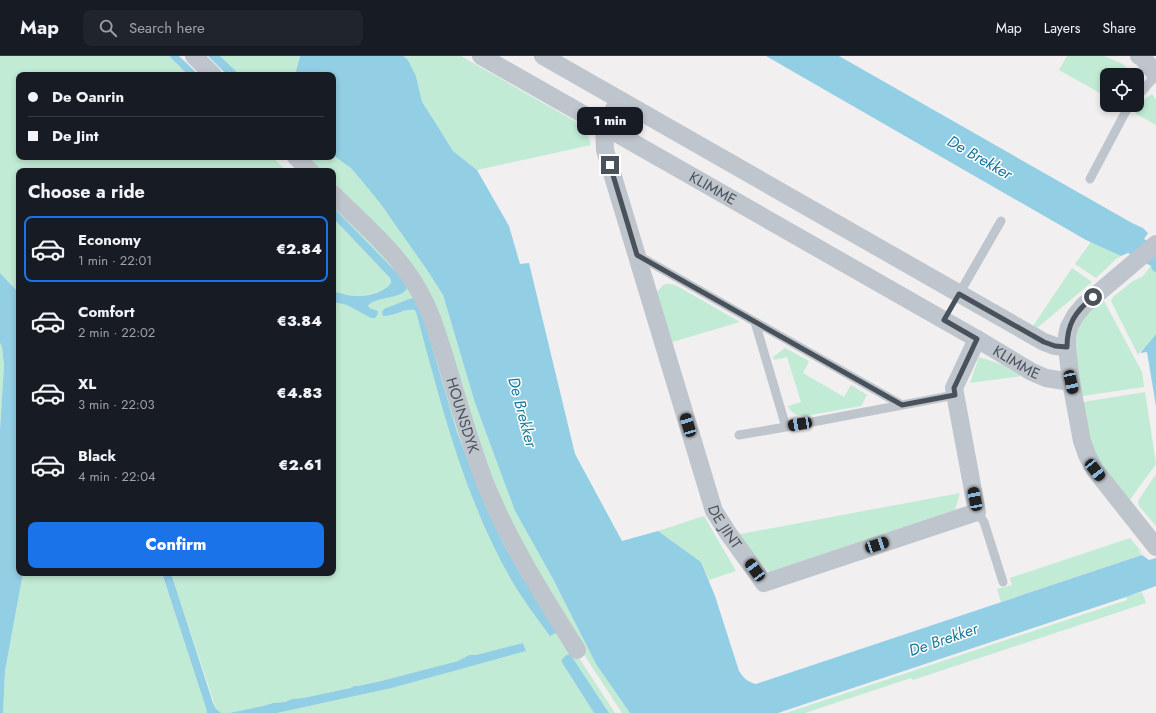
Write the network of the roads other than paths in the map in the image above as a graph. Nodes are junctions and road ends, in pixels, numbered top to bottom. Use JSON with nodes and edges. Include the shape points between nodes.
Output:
{"nodes":[{"id":1,"x":194,"y":56,"type":"edge"},
{"id":2,"x":481,"y":56,"type":"edge"},
{"id":3,"x":543,"y":56,"type":"edge"},
{"id":4,"x":1138,"y":56,"type":"edge"},
{"id":5,"x":210,"y":72,"type":"edge"},
{"id":6,"x":1156,"y":74,"type":"edge"},
{"id":7,"x":1144,"y":89,"type":"edge"},
{"id":8,"x":619,"y":100,"type":"junction"},
{"id":9,"x":1125,"y":112,"type":"edge"},
{"id":10,"x":604,"y":127,"type":"junction"},
{"id":11,"x":299,"y":160,"type":"edge"},
{"id":12,"x":307,"y":168,"type":"edge"},
{"id":13,"x":1090,"y":179,"type":"dead end"},
{"id":14,"x":336,"y":197,"type":"edge"},
{"id":15,"x":1001,"y":221,"type":"dead end"},
{"id":16,"x":1155,"y":245,"type":"edge"},
{"id":17,"x":637,"y":255,"type":"junction"},
{"id":18,"x":959,"y":294,"type":"junction"},
{"id":19,"x":944,"y":320,"type":"junction"},
{"id":20,"x":755,"y":322,"type":"junction"},
{"id":21,"x":977,"y":339,"type":"junction"},
{"id":22,"x":1067,"y":347,"type":"junction"},
{"id":23,"x":1071,"y":382,"type":"junction"},
{"id":24,"x":955,"y":395,"type":"junction"},
{"id":25,"x":902,"y":405,"type":"junction"},
{"id":26,"x":786,"y":427,"type":"junction"},
{"id":27,"x":739,"y":435,"type":"dead end"},
{"id":28,"x":977,"y":512,"type":"junction"},
{"id":29,"x":1156,"y":547,"type":"edge"},
{"id":30,"x":1003,"y":582,"type":"dead end"},
{"id":31,"x":577,"y":650,"type":"dead end"}],
"edges":[{"from":1,"to":5,"type":"street"},
{"from":2,"to":10,"type":"street","name":"KLIMME"},
{"from":3,"to":8,"type":"street","name":"KLIMME"},
{"from":4,"to":6,"type":"street","via":[[1142,57]]},
{"from":6,"to":7,"type":"lane"},
{"from":8,"to":10,"type":"street"},
{"from":8,"to":18,"type":"street","name":"KLIMME"},
{"from":9,"to":13,"type":"lane"},
{"from":10,"to":17,"type":"street","name":"DE JINT","via":[[605,150]]},
{"from":10,"to":19,"type":"street","name":"KLIMME"},
{"from":11,"to":12,"type":"street"},
{"from":14,"to":31,"type":"street","name":"HOUNSDYK","via":[[388,248],[419,290],[429,310],[485,482],[498,513],[523,562]]},
{"from":15,"to":18,"type":"lane"},
{"from":16,"to":22,"type":"street","via":[[1084,305],[1069,327]]},
{"from":17,"to":20,"type":"lane"},
{"from":17,"to":28,"type":"street","name":"DE JINT","via":[[714,511],[764,583]]},
{"from":18,"to":19,"type":"street"},
{"from":18,"to":22,"type":"street","name":"KLIMME","via":[[1044,342]]},
{"from":19,"to":21,"type":"street","name":"KLIMME"},
{"from":20,"to":25,"type":"lane"},
{"from":20,"to":26,"type":"lane"},
{"from":21,"to":23,"type":"street","name":"KLIMME","via":[[1032,372],[1046,378]]},
{"from":21,"to":24,"type":"street","via":[[954,388]]},
{"from":22,"to":23,"type":"street"},
{"from":23,"to":29,"type":"street","via":[[1082,441],[1092,465]]},
{"from":24,"to":25,"type":"lane"},
{"from":24,"to":28,"type":"street"},
{"from":25,"to":26,"type":"lane"},
{"from":26,"to":27,"type":"lane"},
{"from":28,"to":30,"type":"lane","via":[[984,522]]}]}
